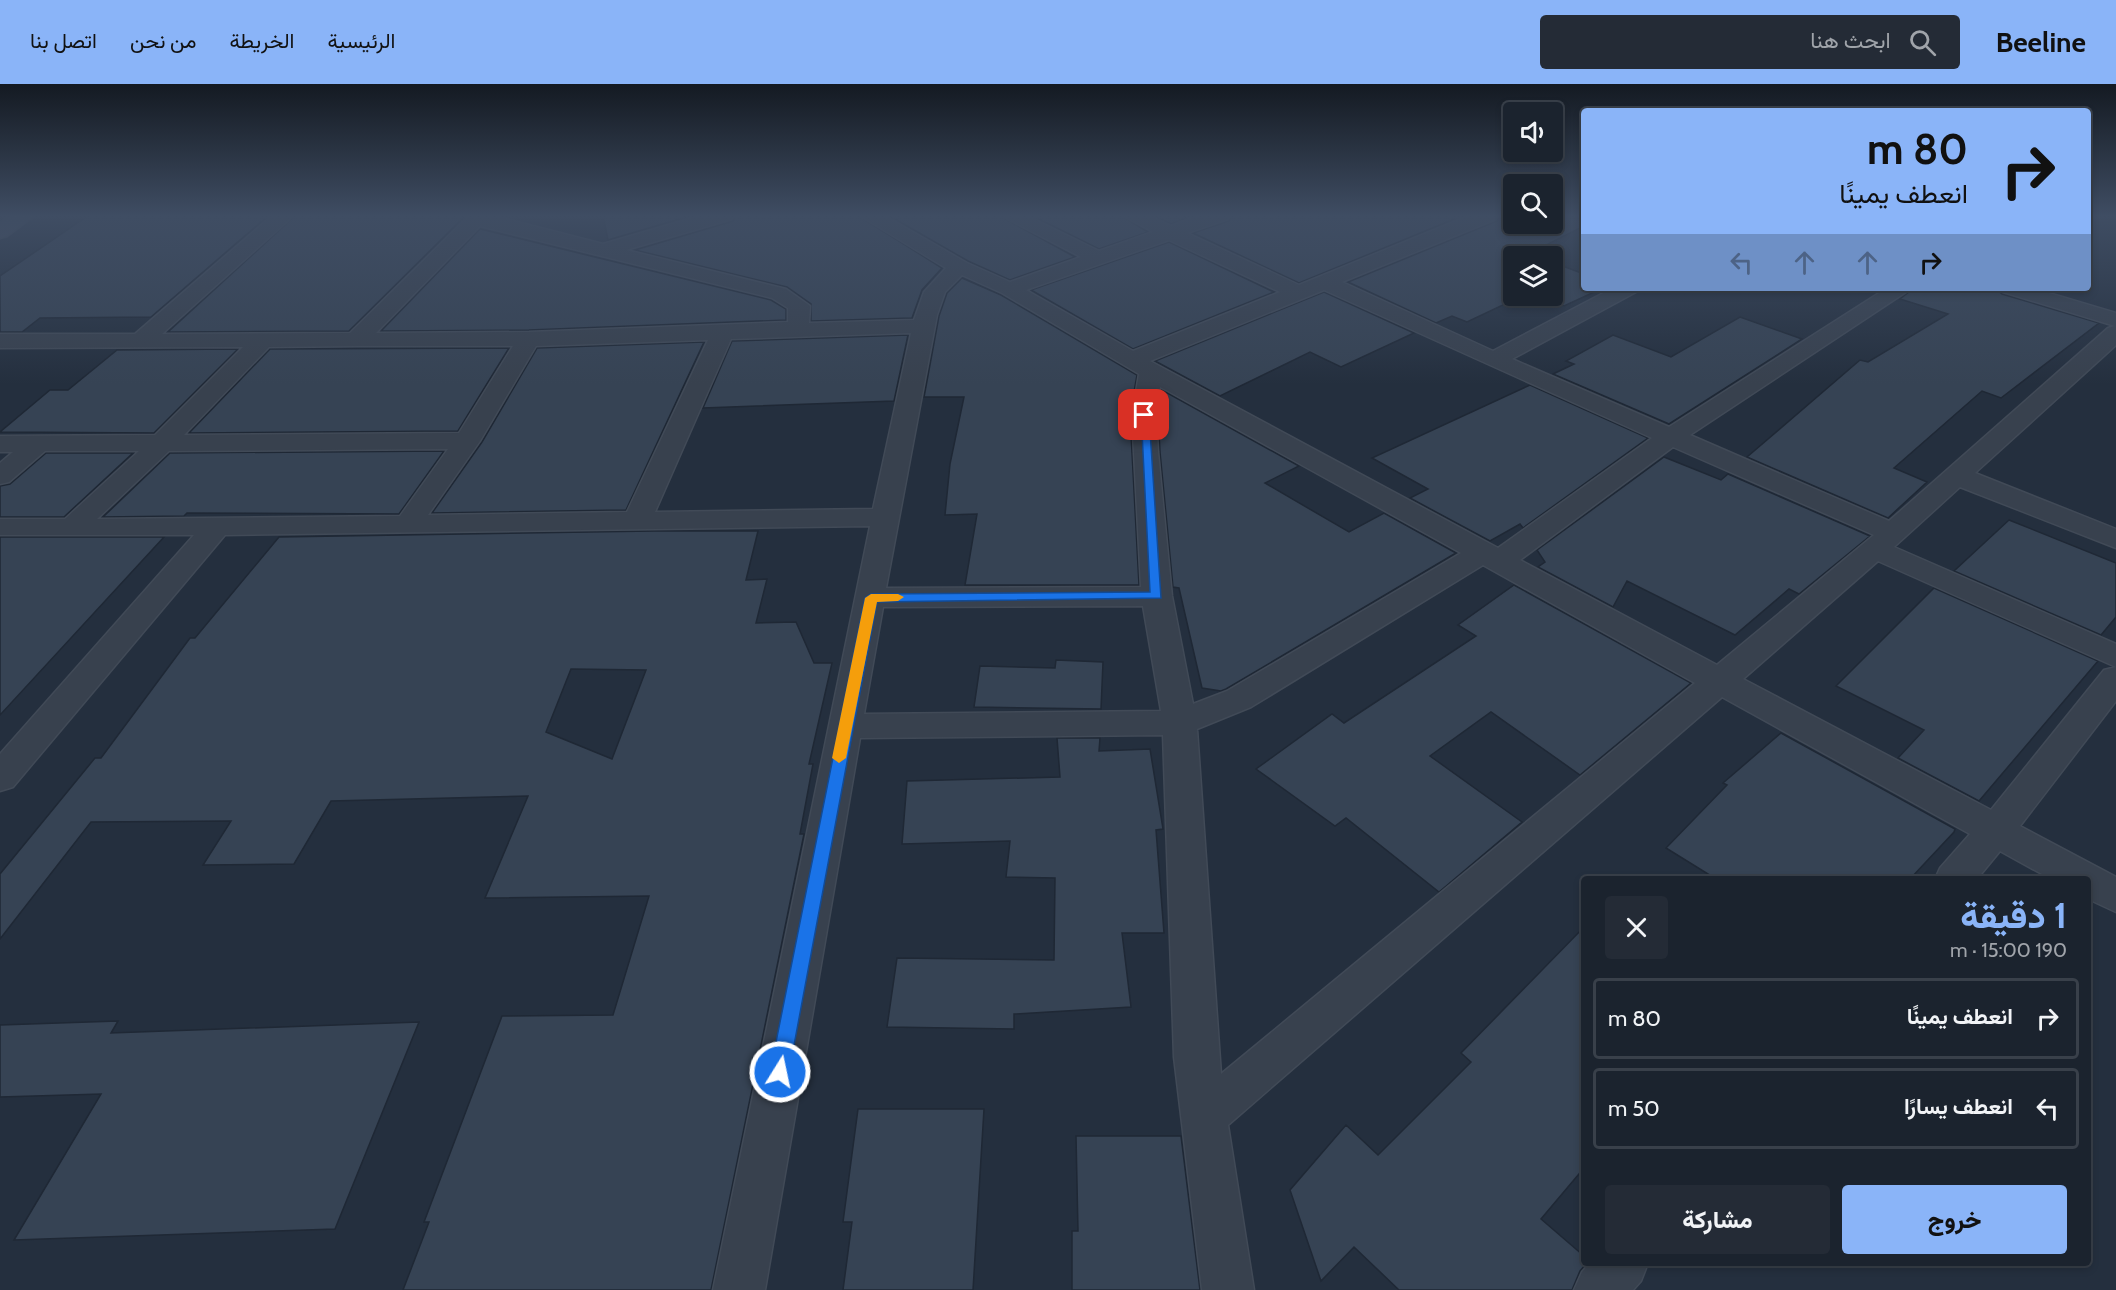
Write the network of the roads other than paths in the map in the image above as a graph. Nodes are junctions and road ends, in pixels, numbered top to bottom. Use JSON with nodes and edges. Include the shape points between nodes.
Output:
{"nodes":[{"id":1,"x":220,"y":271,"type":"edge"},
{"id":2,"x":425,"y":271,"type":"edge"},
{"id":3,"x":691,"y":271,"type":"edge"},
{"id":4,"x":954,"y":271,"type":"edge"},
{"id":5,"x":970,"y":271,"type":"edge"},
{"id":6,"x":1060,"y":271,"type":"edge"},
{"id":7,"x":1254,"y":271,"type":"edge"},
{"id":8,"x":1350,"y":271,"type":"edge"},
{"id":9,"x":1324,"y":282,"type":"junction"},
{"id":10,"x":1009,"y":289,"type":"junction"},
{"id":11,"x":1623,"y":291,"type":"edge"},
{"id":12,"x":1896,"y":291,"type":"edge"},
{"id":13,"x":2017,"y":291,"type":"edge"},
{"id":14,"x":1299,"y":292,"type":"junction"},
{"id":15,"x":924,"y":326,"type":"junction"},
{"id":16,"x":794,"y":329,"type":"junction"},
{"id":17,"x":2115,"y":331,"type":"edge"},
{"id":18,"x":722,"y":335,"type":"junction"},
{"id":19,"x":529,"y":339,"type":"junction"},
{"id":20,"x":356,"y":340,"type":"junction"},
{"id":21,"x":0,"y":341,"type":"edge"},
{"id":22,"x":140,"y":341,"type":"junction"},
{"id":23,"x":262,"y":341,"type":"junction"},
{"id":24,"x":1494,"y":360,"type":"junction"},
{"id":25,"x":1142,"y":366,"type":"junction"},
{"id":26,"x":1670,"y":437,"type":"junction"},
{"id":27,"x":467,"y":441,"type":"junction"},
{"id":28,"x":0,"y":444,"type":"edge"},
{"id":29,"x":38,"y":444,"type":"junction"},
{"id":30,"x":161,"y":444,"type":"junction"},
{"id":31,"x":1955,"y":475,"type":"junction"},
{"id":32,"x":0,"y":476,"type":"edge"},
{"id":33,"x":884,"y":517,"type":"junction"},
{"id":34,"x":637,"y":520,"type":"junction"},
{"id":35,"x":408,"y":524,"type":"junction"},
{"id":36,"x":0,"y":527,"type":"edge"},
{"id":37,"x":72,"y":527,"type":"junction"},
{"id":38,"x":217,"y":527,"type":"junction"},
{"id":39,"x":2116,"y":539,"type":"edge"},
{"id":40,"x":1884,"y":541,"type":"junction"},
{"id":41,"x":1492,"y":556,"type":"junction"},
{"id":42,"x":1156,"y":596,"type":"junction"},
{"id":43,"x":871,"y":598,"type":"junction"},
{"id":44,"x":2116,"y":656,"type":"edge"},
{"id":45,"x":2116,"y":678,"type":"edge"},
{"id":46,"x":1719,"y":681,"type":"junction"},
{"id":47,"x":1180,"y":723,"type":"junction"},
{"id":48,"x":845,"y":726,"type":"junction"},
{"id":49,"x":0,"y":778,"type":"edge"},
{"id":50,"x":1996,"y":830,"type":"junction"},
{"id":51,"x":1957,"y":876,"type":"edge"},
{"id":52,"x":2080,"y":876,"type":"edge"},
{"id":53,"x":2091,"y":882,"type":"edge"},
{"id":54,"x":2116,"y":896,"type":"edge"},
{"id":55,"x":1206,"y":1115,"type":"junction"},
{"id":56,"x":1620,"y":1266,"type":"edge"},
{"id":57,"x":739,"y":1290,"type":"edge"},
{"id":58,"x":1228,"y":1290,"type":"edge"},
{"id":59,"x":1600,"y":1290,"type":"edge"}],
"edges":[{"from":1,"to":22,"type":"street"},
{"from":2,"to":20,"type":"street"},
{"from":3,"to":16,"type":"street","via":[[779,293],[799,306],[799,322]]},
{"from":4,"to":15,"type":"street","via":[[938,284]]},
{"from":5,"to":10,"type":"street"},
{"from":6,"to":10,"type":"street"},
{"from":7,"to":14,"type":"street"},
{"from":8,"to":9,"type":"street"},
{"from":9,"to":14,"type":"street"},
{"from":9,"to":24,"type":"street"},
{"from":10,"to":25,"type":"street"},
{"from":11,"to":24,"type":"street"},
{"from":12,"to":26,"type":"street"},
{"from":13,"to":17,"type":"street"},
{"from":14,"to":25,"type":"street"},
{"from":15,"to":16,"type":"street"},
{"from":15,"to":33,"type":"street"},
{"from":16,"to":18,"type":"street"},
{"from":17,"to":31,"type":"street"},
{"from":18,"to":19,"type":"street"},
{"from":18,"to":34,"type":"street"},
{"from":19,"to":20,"type":"street"},
{"from":19,"to":27,"type":"street"},
{"from":20,"to":23,"type":"street"},
{"from":21,"to":22,"type":"street"},
{"from":22,"to":23,"type":"street"},
{"from":23,"to":30,"type":"street"},
{"from":24,"to":26,"type":"street"},
{"from":25,"to":41,"type":"street"},
{"from":25,"to":42,"type":"street"},
{"from":26,"to":40,"type":"street"},
{"from":26,"to":41,"type":"street"},
{"from":27,"to":30,"type":"street"},
{"from":27,"to":35,"type":"street"},
{"from":28,"to":29,"type":"street"},
{"from":29,"to":30,"type":"street"},
{"from":29,"to":32,"type":"street"},
{"from":30,"to":37,"type":"street"},
{"from":31,"to":39,"type":"street"},
{"from":31,"to":40,"type":"street"},
{"from":33,"to":34,"type":"street"},
{"from":33,"to":43,"type":"street"},
{"from":34,"to":35,"type":"street"},
{"from":35,"to":38,"type":"street"},
{"from":36,"to":37,"type":"street"},
{"from":37,"to":38,"type":"street"},
{"from":38,"to":49,"type":"street"},
{"from":40,"to":44,"type":"street"},
{"from":40,"to":46,"type":"street"},
{"from":41,"to":46,"type":"street"},
{"from":41,"to":47,"type":"street","via":[[1239,699]]},
{"from":42,"to":43,"type":"street"},
{"from":42,"to":47,"type":"street"},
{"from":43,"to":48,"type":"street"},
{"from":45,"to":50,"type":"street"},
{"from":46,"to":50,"type":"street"},
{"from":46,"to":55,"type":"street"},
{"from":47,"to":48,"type":"street"},
{"from":47,"to":55,"type":"street","via":[[1196,1057]]},
{"from":48,"to":57,"type":"street"},
{"from":50,"to":51,"type":"street"},
{"from":50,"to":52,"type":"street"},
{"from":53,"to":54,"type":"street"},
{"from":55,"to":58,"type":"street"},
{"from":56,"to":59,"type":"street"}]}
